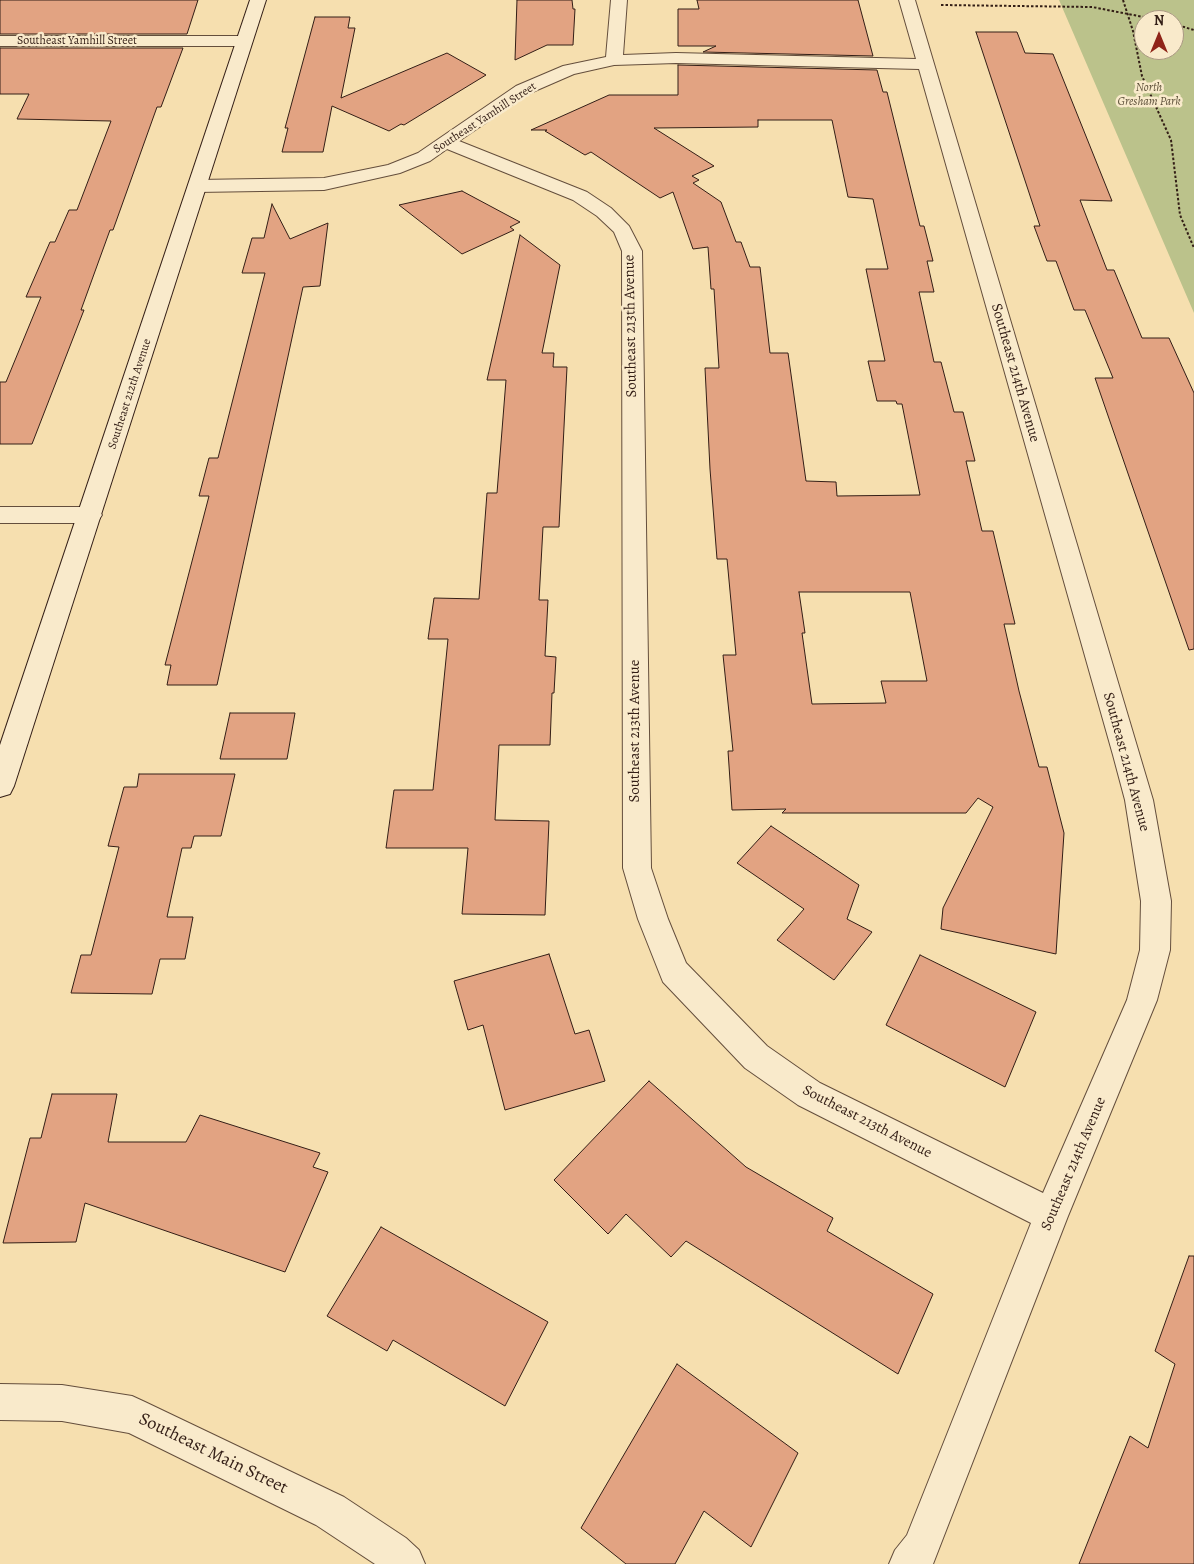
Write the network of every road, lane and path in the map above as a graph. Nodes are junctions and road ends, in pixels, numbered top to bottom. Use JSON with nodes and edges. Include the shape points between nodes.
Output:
{"nodes":[{"id":1,"x":258,"y":0,"type":"edge"},
{"id":2,"x":619,"y":0,"type":"edge"},
{"id":3,"x":1123,"y":0,"type":"edge"},
{"id":4,"x":908,"y":3,"type":"edge"},
{"id":5,"x":1128,"y":13,"type":"junction"},
{"id":6,"x":1134,"y":14,"type":"edge"},
{"id":7,"x":0,"y":41,"type":"edge"},
{"id":8,"x":244,"y":42,"type":"junction"},
{"id":9,"x":614,"y":60,"type":"junction"},
{"id":10,"x":925,"y":64,"type":"junction"},
{"id":11,"x":447,"y":143,"type":"junction"},
{"id":12,"x":197,"y":186,"type":"junction"},
{"id":13,"x":1194,"y":248,"type":"edge"},
{"id":14,"x":0,"y":515,"type":"edge"},
{"id":15,"x":90,"y":515,"type":"junction"},
{"id":16,"x":0,"y":786,"type":"edge"},
{"id":17,"x":1051,"y":1216,"type":"junction"},
{"id":18,"x":0,"y":1402,"type":"edge"},
{"id":19,"x":406,"y":1564,"type":"edge"},
{"id":20,"x":909,"y":1564,"type":"edge"}],
"edges":[{"from":1,"to":8,"type":"street","name":"Southeast 212th Avenue"},
{"from":2,"to":9,"type":"street"},
{"from":3,"to":5,"type":"path"},
{"from":4,"to":5,"type":"path","via":[[1076,6]]},
{"from":4,"to":10,"type":"street","name":"Southeast 214th Avenue"},
{"from":5,"to":6,"type":"path"},
{"from":5,"to":13,"type":"path","via":[[1142,76],[1171,140],[1180,215]]},
{"from":7,"to":8,"type":"street","name":"Southeast Yamhill Street"},
{"from":8,"to":12,"type":"street","name":"Southeast 212th Avenue"},
{"from":9,"to":10,"type":"street","name":"Southeast Yamhill Street","via":[[676,58]]},
{"from":9,"to":11,"type":"street","name":"Southeast Yamhill Street","via":[[569,70],[522,90]]},
{"from":10,"to":17,"type":"street","name":"Southeast 214th Avenue","via":[[1127,755],[1139,800],[1156,901],[1156,950],[1142,1000]]},
{"from":11,"to":12,"type":"street","name":"Southeast Yamhill Street","via":[[424,157],[360,178],[324,184]]},
{"from":11,"to":17,"type":"street","name":"Southeast 213th Avenue","via":[[580,196],[604,212],[622,230],[632,251],[637,868],[674,972],[756,1056],[809,1094]]},
{"from":12,"to":15,"type":"street","name":"Southeast 212th Avenue"},
{"from":14,"to":15,"type":"street"},
{"from":15,"to":16,"type":"street","name":"Southeast 212th Avenue"},
{"from":17,"to":20,"type":"street","name":"Southeast 214th Avenue","via":[[921,1548]]},
{"from":18,"to":19,"type":"street","name":"Southeast Main Street","via":[[62,1403],[132,1415],[330,1511]]}]}
